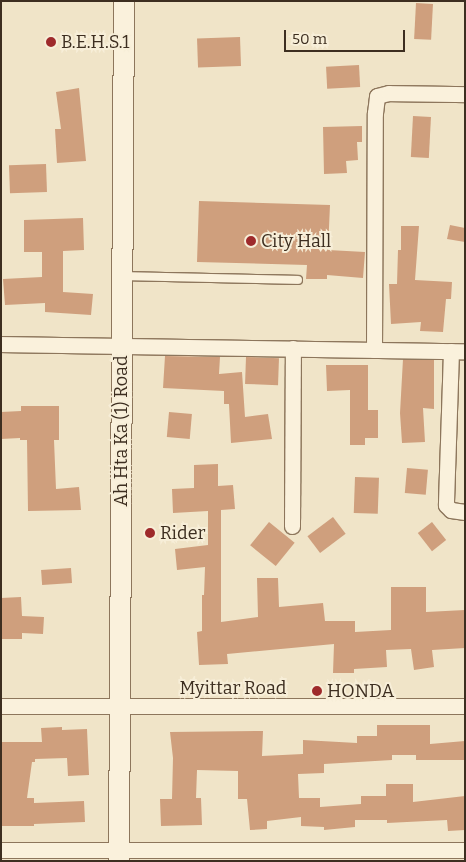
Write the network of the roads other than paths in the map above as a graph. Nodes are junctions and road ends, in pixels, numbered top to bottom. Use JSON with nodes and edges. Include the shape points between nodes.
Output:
{"nodes":[{"id":1,"x":124,"y":1,"type":"edge"},
{"id":2,"x":465,"y":94,"type":"edge"},
{"id":3,"x":122,"y":276,"type":"junction"},
{"id":4,"x":298,"y":280,"type":"dead end"},
{"id":5,"x":1,"y":344,"type":"edge"},
{"id":6,"x":122,"y":346,"type":"junction"},
{"id":7,"x":293,"y":348,"type":"junction"},
{"id":8,"x":374,"y":350,"type":"junction"},
{"id":9,"x":458,"y":351,"type":"edge"},
{"id":10,"x":465,"y":512,"type":"edge"},
{"id":11,"x":292,"y":526,"type":"dead end"},
{"id":12,"x":1,"y":706,"type":"edge"},
{"id":13,"x":465,"y":706,"type":"edge"},
{"id":14,"x":119,"y":708,"type":"junction"},
{"id":15,"x":1,"y":850,"type":"edge"},
{"id":16,"x":465,"y":850,"type":"edge"},
{"id":17,"x":119,"y":855,"type":"edge"},
{"id":18,"x":274,"y":855,"type":"edge"},
{"id":19,"x":402,"y":855,"type":"edge"}],
"edges":[{"from":1,"to":3,"type":"street","name":"Ah Hta Ka (1) Road"},
{"from":2,"to":8,"type":"street","via":[[390,93],[378,96],[375,113]]},
{"from":3,"to":4,"type":"lane"},
{"from":3,"to":6,"type":"street","name":"Ah Hta Ka (1) Road"},
{"from":5,"to":6,"type":"street"},
{"from":6,"to":7,"type":"street"},
{"from":6,"to":14,"type":"street","name":"Ah Hta Ka (1) Road"},
{"from":7,"to":8,"type":"street"},
{"from":7,"to":11,"type":"street"},
{"from":8,"to":9,"type":"street"},
{"from":9,"to":10,"type":"street","via":[[446,505],[451,510]]},
{"from":12,"to":14,"type":"street","name":"Myittar Road"},
{"from":13,"to":14,"type":"street","name":"Myittar Road"},
{"from":14,"to":17,"type":"street","name":"Ah Hta Ka (1) Road"},
{"from":15,"to":17,"type":"street"},
{"from":16,"to":19,"type":"street"},
{"from":17,"to":18,"type":"street"},
{"from":18,"to":19,"type":"street"}]}
